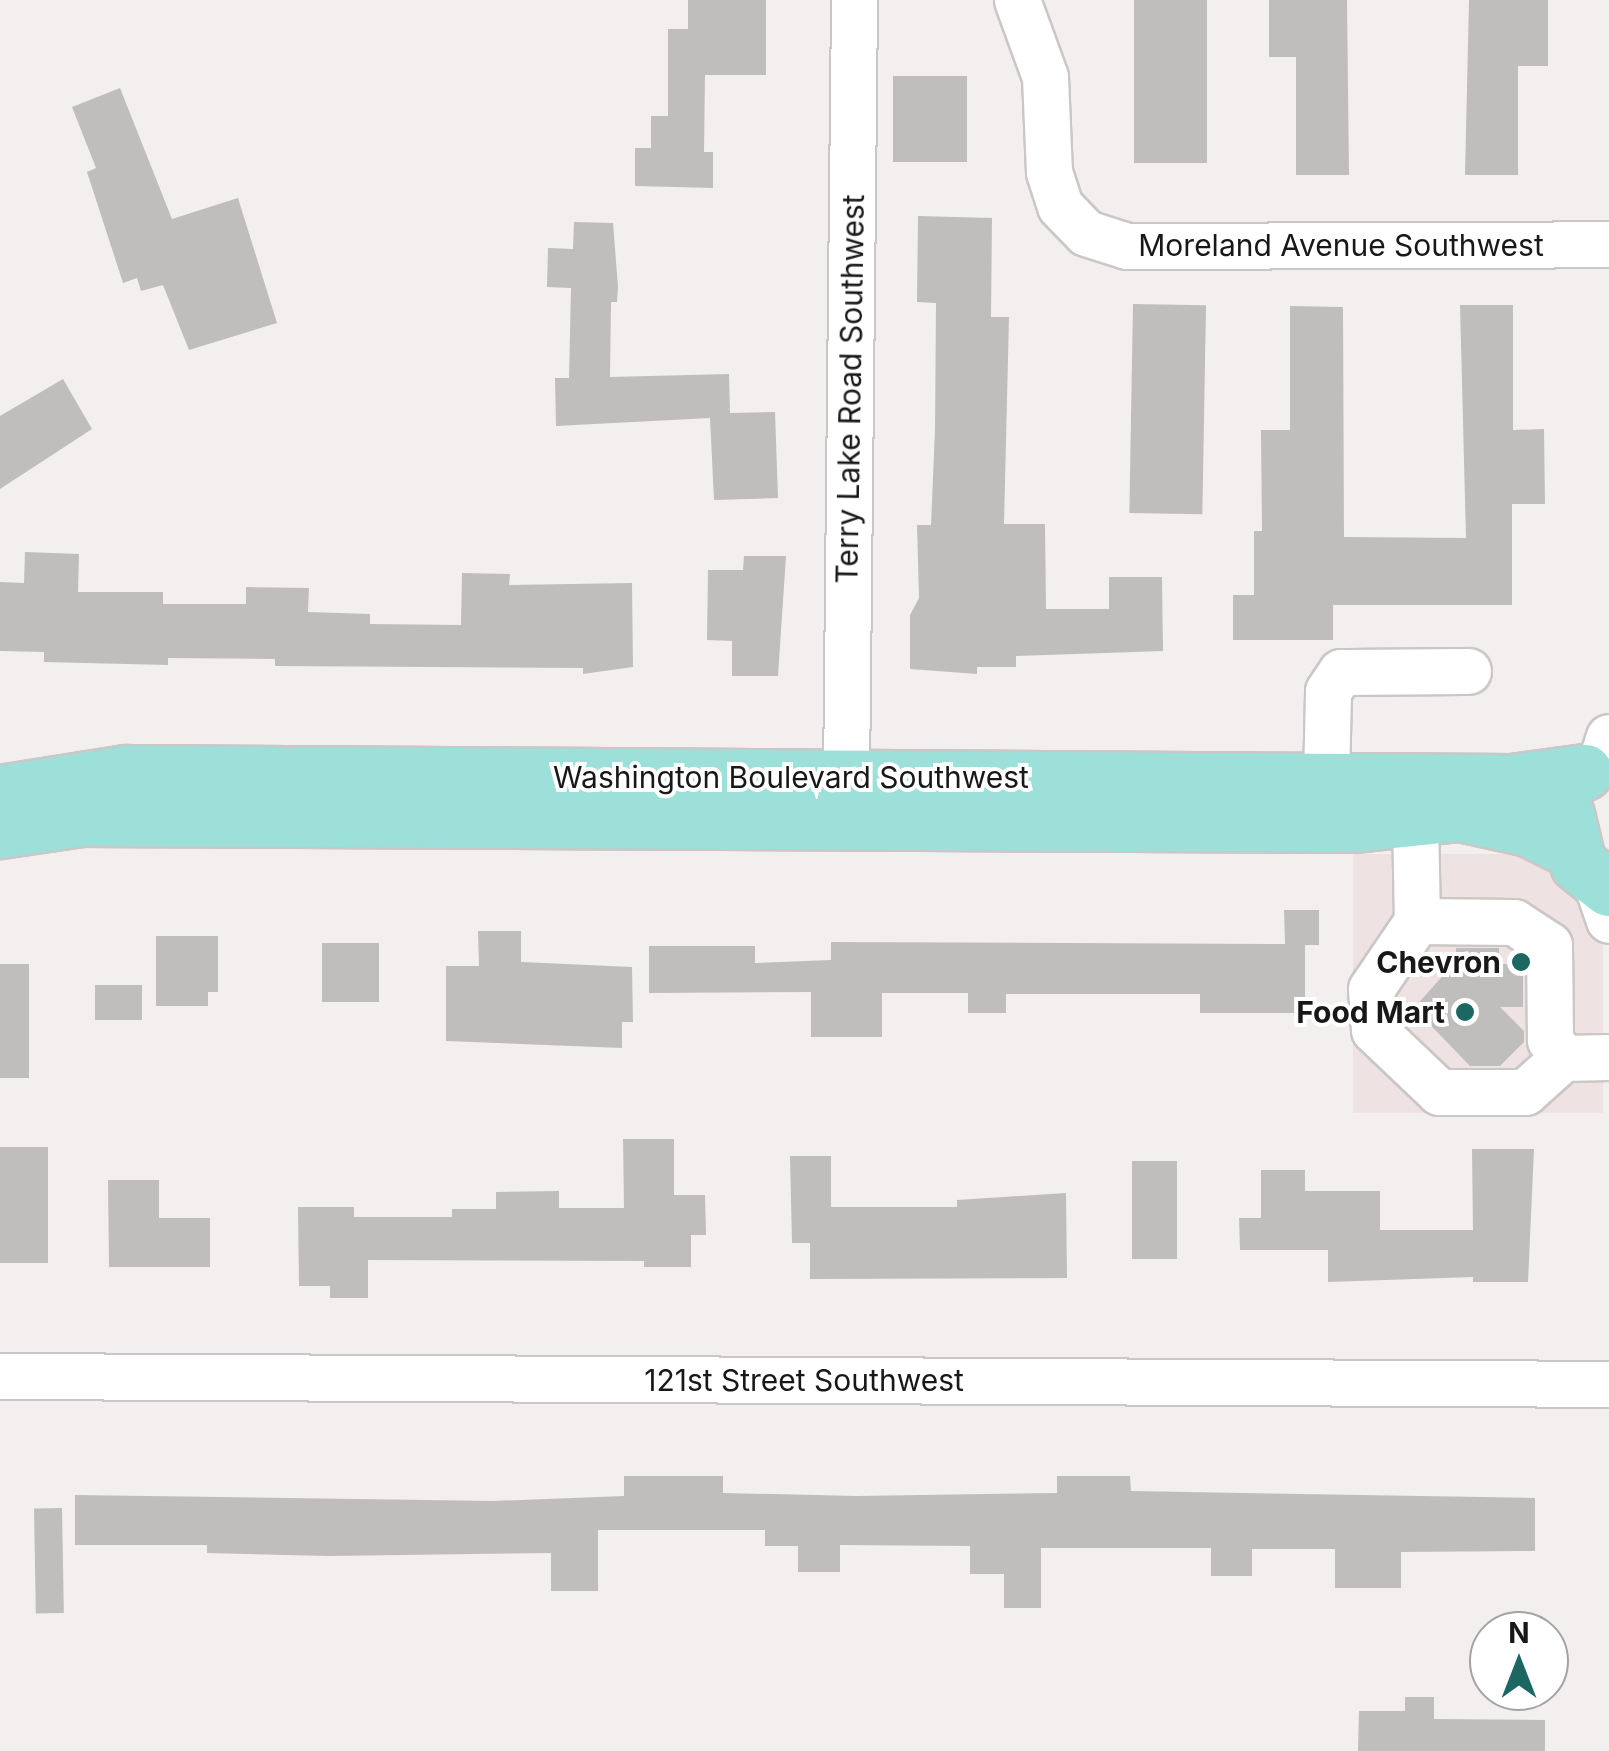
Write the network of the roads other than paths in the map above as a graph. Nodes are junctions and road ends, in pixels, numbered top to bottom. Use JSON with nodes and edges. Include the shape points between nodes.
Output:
{"nodes":[{"id":1,"x":854,"y":0,"type":"edge"},
{"id":2,"x":1017,"y":0,"type":"edge"},
{"id":3,"x":1609,"y":244,"type":"edge"},
{"id":4,"x":1468,"y":670,"type":"dead end"},
{"id":5,"x":1601,"y":755,"type":"edge"},
{"id":6,"x":846,"y":778,"type":"junction"},
{"id":7,"x":1326,"y":781,"type":"junction"},
{"id":8,"x":0,"y":793,"type":"edge"},
{"id":9,"x":1415,"y":818,"type":"junction"},
{"id":10,"x":0,"y":830,"type":"edge"},
{"id":11,"x":1596,"y":885,"type":"edge"},
{"id":12,"x":1417,"y":921,"type":"junction"},
{"id":13,"x":1609,"y":1056,"type":"edge"},
{"id":14,"x":1563,"y":1058,"type":"junction"},
{"id":15,"x":0,"y":1376,"type":"edge"},
{"id":16,"x":1609,"y":1384,"type":"edge"}],
"edges":[{"from":1,"to":6,"type":"street","name":"Terry Lake Road Southwest"},
{"from":2,"to":3,"type":"street","name":"Moreland Avenue Southwest","via":[[1045,77],[1054,189],[1060,206],[1086,233],[1126,246]]},
{"from":4,"to":7,"type":"street","via":[[1341,672],[1328,691]]},
{"from":5,"to":7,"type":"main road","name":"Washington Boulevard Southwest","via":[[1511,782]]},
{"from":5,"to":11,"type":"main road","via":[[1566,815]]},
{"from":6,"to":7,"type":"main road","name":"Washington Boulevard Southwest"},
{"from":6,"to":8,"type":"main road","name":"Washington Boulevard Southwest","via":[[125,773]]},
{"from":9,"to":10,"type":"main road","name":"Washington Boulevard Southwest","via":[[1336,824],[82,818]]},
{"from":9,"to":11,"type":"main road","name":"Washington Boulevard Southwest","via":[[1492,817]]},
{"from":9,"to":12,"type":"street"},
{"from":12,"to":14,"type":"street","via":[[1514,922],[1549,944],[1550,1040]]},
{"from":12,"to":14,"type":"street","via":[[1371,990],[1374,1030],[1439,1092],[1524,1092]]},
{"from":13,"to":14,"type":"street"},
{"from":15,"to":16,"type":"street","name":"121st Street Southwest"}]}
